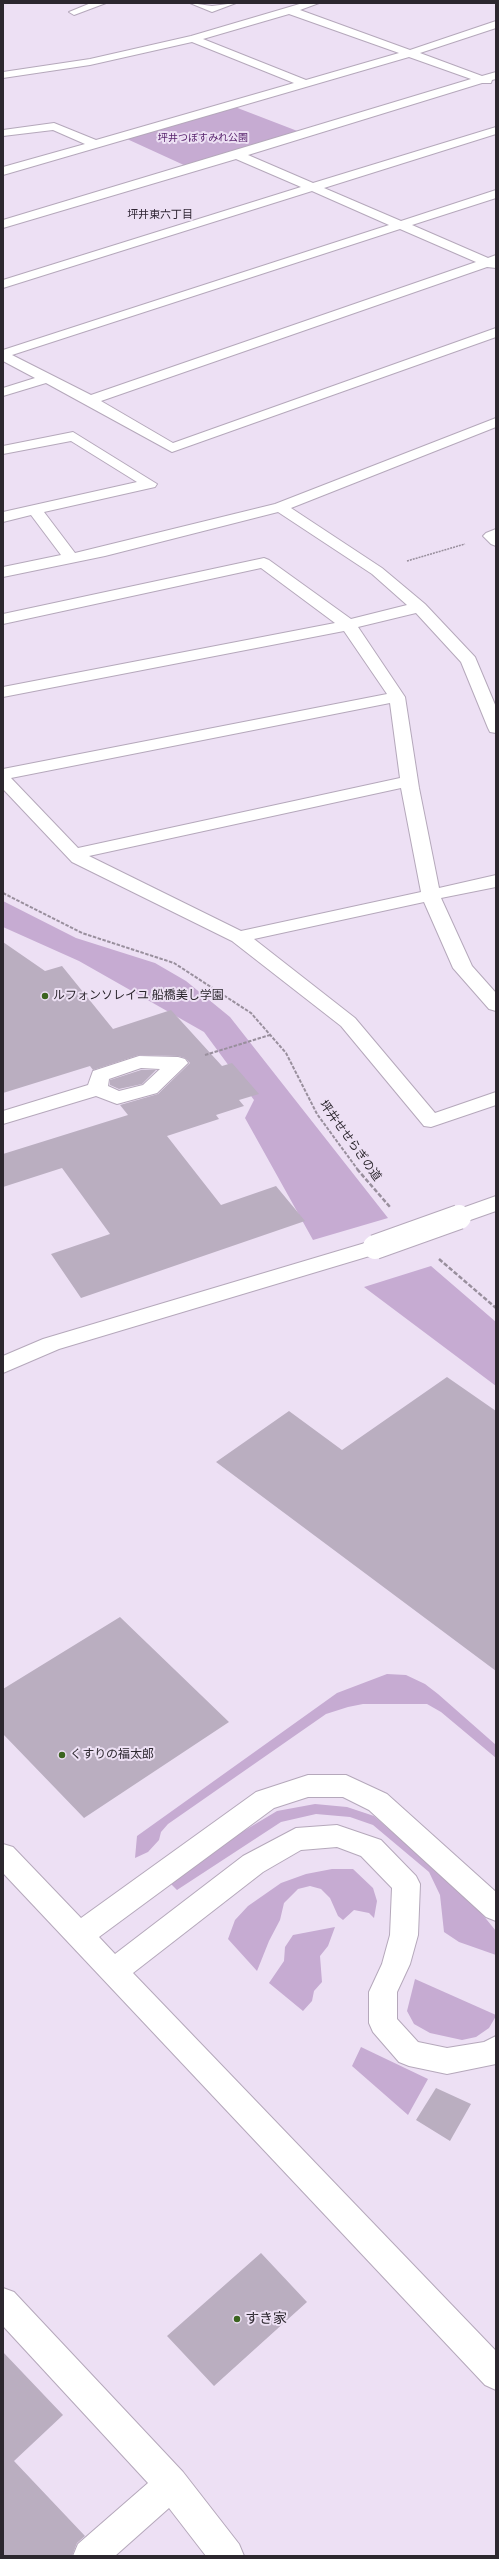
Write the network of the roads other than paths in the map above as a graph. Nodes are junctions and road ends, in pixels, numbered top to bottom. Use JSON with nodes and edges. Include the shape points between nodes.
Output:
{"nodes":[{"id":1,"x":102,"y":3,"type":"edge"},
{"id":2,"x":195,"y":3,"type":"edge"},
{"id":3,"x":231,"y":3,"type":"edge"},
{"id":4,"x":314,"y":3,"type":"edge"},
{"id":5,"x":292,"y":11,"type":"junction"},
{"id":6,"x":74,"y":12,"type":"dead end"},
{"id":7,"x":496,"y":24,"type":"edge"},
{"id":8,"x":192,"y":39,"type":"junction"},
{"id":9,"x":410,"y":53,"type":"junction"},
{"id":10,"x":3,"y":75,"type":"edge"},
{"id":11,"x":496,"y":75,"type":"edge"},
{"id":12,"x":483,"y":80,"type":"junction"},
{"id":13,"x":304,"y":83,"type":"junction"},
{"id":14,"x":496,"y":85,"type":"edge"},
{"id":15,"x":496,"y":130,"type":"edge"},
{"id":16,"x":3,"y":133,"type":"edge"},
{"id":17,"x":95,"y":144,"type":"junction"},
{"id":18,"x":237,"y":155,"type":"junction"},
{"id":19,"x":3,"y":171,"type":"edge"},
{"id":20,"x":312,"y":187,"type":"junction"},
{"id":21,"x":496,"y":194,"type":"edge"},
{"id":22,"x":3,"y":224,"type":"edge"},
{"id":23,"x":401,"y":226,"type":"junction"},
{"id":24,"x":493,"y":263,"type":"edge"},
{"id":25,"x":3,"y":284,"type":"edge"},
{"id":26,"x":496,"y":332,"type":"edge"},
{"id":27,"x":3,"y":355,"type":"edge"},
{"id":28,"x":48,"y":378,"type":"junction"},
{"id":29,"x":3,"y":392,"type":"edge"},
{"id":30,"x":90,"y":400,"type":"junction"},
{"id":31,"x":496,"y":422,"type":"edge"},
{"id":32,"x":3,"y":450,"type":"edge"},
{"id":33,"x":280,"y":507,"type":"junction"},
{"id":34,"x":35,"y":510,"type":"junction"},
{"id":35,"x":3,"y":517,"type":"edge"},
{"id":36,"x":70,"y":558,"type":"junction"},
{"id":37,"x":3,"y":572,"type":"edge"},
{"id":38,"x":419,"y":607,"type":"junction"},
{"id":39,"x":3,"y":619,"type":"edge"},
{"id":40,"x":348,"y":625,"type":"junction"},
{"id":41,"x":3,"y":692,"type":"edge"},
{"id":42,"x":397,"y":697,"type":"junction"},
{"id":43,"x":496,"y":728,"type":"edge"},
{"id":44,"x":3,"y":774,"type":"edge"},
{"id":45,"x":3,"y":779,"type":"edge"},
{"id":46,"x":409,"y":781,"type":"junction"},
{"id":47,"x":74,"y":854,"type":"junction"},
{"id":48,"x":496,"y":881,"type":"edge"},
{"id":49,"x":431,"y":896,"type":"junction"},
{"id":50,"x":239,"y":937,"type":"junction"},
{"id":51,"x":496,"y":1005,"type":"edge"},
{"id":52,"x":97,"y":1089,"type":"junction"},
{"id":53,"x":496,"y":1098,"type":"edge"},
{"id":54,"x":3,"y":1118,"type":"edge"},
{"id":55,"x":496,"y":1203,"type":"edge"},
{"id":56,"x":3,"y":1365,"type":"edge"},
{"id":57,"x":3,"y":1855,"type":"edge"},
{"id":58,"x":496,"y":1909,"type":"edge"},
{"id":59,"x":78,"y":1936,"type":"junction"},
{"id":60,"x":114,"y":1972,"type":"junction"},
{"id":61,"x":496,"y":2049,"type":"edge"},
{"id":62,"x":7,"y":2315,"type":"edge"},
{"id":63,"x":496,"y":2374,"type":"edge"},
{"id":64,"x":171,"y":2484,"type":"junction"},
{"id":65,"x":90,"y":2556,"type":"edge"},
{"id":66,"x":227,"y":2556,"type":"edge"}],
"edges":[{"from":1,"to":6,"type":"street"},
{"from":2,"to":3,"type":"street","via":[[212,9]]},
{"from":4,"to":5,"type":"street"},
{"from":5,"to":8,"type":"street"},
{"from":5,"to":9,"type":"street"},
{"from":7,"to":9,"type":"street"},
{"from":8,"to":10,"type":"street","via":[[90,62]]},
{"from":8,"to":13,"type":"street"},
{"from":9,"to":12,"type":"street"},
{"from":9,"to":13,"type":"street"},
{"from":11,"to":12,"type":"street"},
{"from":12,"to":14,"type":"street"},
{"from":12,"to":18,"type":"street"},
{"from":13,"to":17,"type":"street"},
{"from":15,"to":20,"type":"street"},
{"from":16,"to":17,"type":"street","via":[[54,126]]},
{"from":17,"to":19,"type":"street"},
{"from":18,"to":20,"type":"street"},
{"from":18,"to":22,"type":"street"},
{"from":20,"to":23,"type":"street"},
{"from":20,"to":25,"type":"street"},
{"from":21,"to":23,"type":"street"},
{"from":23,"to":24,"type":"street"},
{"from":23,"to":27,"type":"street"},
{"from":24,"to":30,"type":"street"},
{"from":26,"to":30,"type":"street","via":[[172,448]]},
{"from":27,"to":28,"type":"street"},
{"from":28,"to":29,"type":"street"},
{"from":28,"to":30,"type":"street"},
{"from":31,"to":33,"type":"street"},
{"from":32,"to":34,"type":"street","via":[[73,436],[150,484]]},
{"from":33,"to":36,"type":"street"},
{"from":33,"to":38,"type":"street","via":[[377,571]]},
{"from":34,"to":35,"type":"street"},
{"from":34,"to":36,"type":"street"},
{"from":36,"to":37,"type":"street"},
{"from":38,"to":40,"type":"street"},
{"from":38,"to":43,"type":"street","via":[[469,660]]},
{"from":39,"to":40,"type":"street","via":[[264,563]]},
{"from":40,"to":41,"type":"street"},
{"from":40,"to":42,"type":"street"},
{"from":42,"to":44,"type":"street"},
{"from":42,"to":46,"type":"street"},
{"from":45,"to":47,"type":"street"},
{"from":46,"to":47,"type":"street"},
{"from":46,"to":49,"type":"street"},
{"from":47,"to":50,"type":"street"},
{"from":48,"to":49,"type":"street"},
{"from":49,"to":50,"type":"street"},
{"from":49,"to":51,"type":"street","via":[[463,968]]},
{"from":50,"to":53,"type":"street","via":[[348,1022],[431,1121]]},
{"from":52,"to":52,"type":"street","via":[[100,1075],[139,1062],[178,1063],[150,1089],[117,1098]]},
{"from":52,"to":54,"type":"street"},
{"from":55,"to":56,"type":"street","bridge":true,"via":[[375,1247],[51,1344]]},
{"from":57,"to":59,"type":"street"},
{"from":58,"to":59,"type":"street","via":[[378,1802],[346,1786],[308,1786],[265,1800]]},
{"from":59,"to":60,"type":"street"},
{"from":60,"to":61,"type":"street","via":[[253,1864],[296,1839],[337,1836],[371,1848],[406,1884],[404,1935],[396,1964],[383,1992],[383,2023],[408,2053],[447,2062]]},
{"from":60,"to":63,"type":"street"},
{"from":62,"to":64,"type":"street"},
{"from":64,"to":65,"type":"street"},
{"from":64,"to":66,"type":"street"}]}
